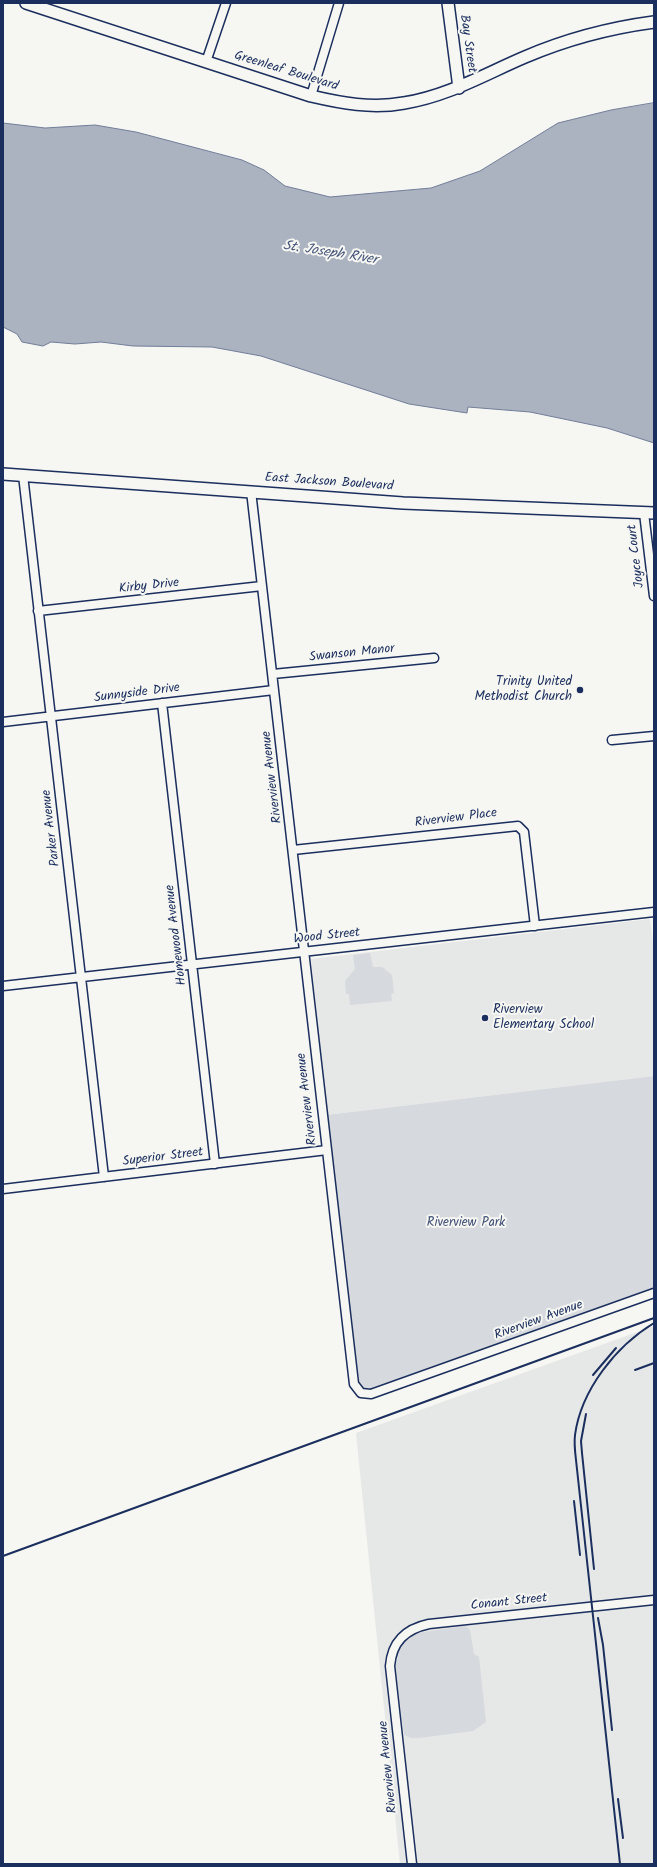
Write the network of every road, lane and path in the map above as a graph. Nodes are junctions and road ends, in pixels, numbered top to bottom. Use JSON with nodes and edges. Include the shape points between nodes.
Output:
{"nodes":[{"id":1,"x":26,"y":3,"type":"edge"},
{"id":2,"x":226,"y":3,"type":"edge"},
{"id":3,"x":339,"y":3,"type":"edge"},
{"id":4,"x":448,"y":3,"type":"edge"},
{"id":5,"x":654,"y":22,"type":"edge"},
{"id":6,"x":206,"y":62,"type":"junction"},
{"id":7,"x":459,"y":88,"type":"junction"},
{"id":8,"x":311,"y":96,"type":"junction"},
{"id":9,"x":3,"y":474,"type":"edge"},
{"id":10,"x":23,"y":476,"type":"junction"},
{"id":11,"x":251,"y":491,"type":"junction"},
{"id":12,"x":649,"y":513,"type":"edge"},
{"id":13,"x":262,"y":586,"type":"junction"},
{"id":14,"x":654,"y":596,"type":"edge"},
{"id":15,"x":38,"y":611,"type":"junction"},
{"id":16,"x":434,"y":658,"type":"dead end"},
{"id":17,"x":273,"y":674,"type":"junction"},
{"id":18,"x":274,"y":690,"type":"junction"},
{"id":19,"x":162,"y":703,"type":"junction"},
{"id":20,"x":50,"y":716,"type":"junction"},
{"id":21,"x":3,"y":722,"type":"edge"},
{"id":22,"x":654,"y":736,"type":"edge"},
{"id":23,"x":612,"y":740,"type":"dead end"},
{"id":24,"x":293,"y":850,"type":"junction"},
{"id":25,"x":654,"y":912,"type":"edge"},
{"id":26,"x":535,"y":926,"type":"junction"},
{"id":27,"x":303,"y":952,"type":"junction"},
{"id":28,"x":192,"y":965,"type":"junction"},
{"id":29,"x":81,"y":977,"type":"junction"},
{"id":30,"x":3,"y":986,"type":"edge"},
{"id":31,"x":327,"y":1150,"type":"junction"},
{"id":32,"x":215,"y":1164,"type":"junction"},
{"id":33,"x":104,"y":1177,"type":"junction"},
{"id":34,"x":3,"y":1189,"type":"edge"},
{"id":35,"x":654,"y":1293,"type":"edge"},
{"id":36,"x":654,"y":1600,"type":"edge"},
{"id":37,"x":390,"y":1666,"type":"joint"},
{"id":38,"x":412,"y":1864,"type":"edge"}],
"edges":[{"from":1,"to":6,"type":"street","name":"Greenleaf Boulevard"},
{"from":2,"to":6,"type":"street"},
{"from":3,"to":8,"type":"street"},
{"from":4,"to":7,"type":"street","name":"Bay Street"},
{"from":5,"to":7,"type":"street","name":"Greenleaf Boulevard","via":[[616,27],[572,39]]},
{"from":6,"to":8,"type":"street","name":"Greenleaf Boulevard"},
{"from":7,"to":8,"type":"street","name":"Greenleaf Boulevard","via":[[403,104],[371,106]]},
{"from":9,"to":10,"type":"street","name":"East Jackson Boulevard"},
{"from":10,"to":11,"type":"street","name":"East Jackson Boulevard"},
{"from":10,"to":15,"type":"street","name":"Parker Avenue"},
{"from":11,"to":12,"type":"street","name":"East Jackson Boulevard","via":[[403,503]]},
{"from":11,"to":13,"type":"street","name":"Riverview Avenue"},
{"from":12,"to":14,"type":"street","name":"Joyce Court"},
{"from":13,"to":15,"type":"street","name":"Kirby Drive"},
{"from":13,"to":17,"type":"street","name":"Riverview Avenue"},
{"from":15,"to":20,"type":"street","name":"Parker Avenue"},
{"from":16,"to":17,"type":"street","name":"Swanson Manor"},
{"from":17,"to":18,"type":"street","name":"Riverview Avenue"},
{"from":18,"to":19,"type":"street","name":"Sunnyside Drive"},
{"from":18,"to":24,"type":"street","name":"Riverview Avenue"},
{"from":19,"to":20,"type":"street","name":"Sunnyside Drive"},
{"from":19,"to":28,"type":"street","name":"Homewood Avenue"},
{"from":20,"to":21,"type":"street","name":"Sunnyside Drive"},
{"from":20,"to":29,"type":"street","name":"Parker Avenue"},
{"from":22,"to":23,"type":"street"},
{"from":24,"to":26,"type":"street","name":"Riverview Place","via":[[518,826],[524,832]]},
{"from":24,"to":27,"type":"street","name":"Riverview Avenue"},
{"from":25,"to":26,"type":"street","name":"Wood Street"},
{"from":26,"to":27,"type":"street","name":"Wood Street"},
{"from":27,"to":28,"type":"street","name":"Wood Street"},
{"from":27,"to":31,"type":"street","name":"Riverview Avenue"},
{"from":28,"to":29,"type":"street","name":"Wood Street"},
{"from":28,"to":32,"type":"street","name":"Homewood Avenue"},
{"from":29,"to":30,"type":"street","name":"Wood Street"},
{"from":29,"to":33,"type":"street","name":"Parker Avenue"},
{"from":31,"to":32,"type":"street","name":"Superior Street"},
{"from":31,"to":35,"type":"street","name":"Riverview Avenue","via":[[354,1384],[362,1393],[371,1394]]},
{"from":32,"to":33,"type":"street","name":"Superior Street"},
{"from":33,"to":34,"type":"street","name":"Superior Street"},
{"from":36,"to":37,"type":"street","name":"Conant Street","via":[[416,1627],[404,1633],[393,1652]]},
{"from":37,"to":38,"type":"street","name":"Riverview Avenue"}]}
